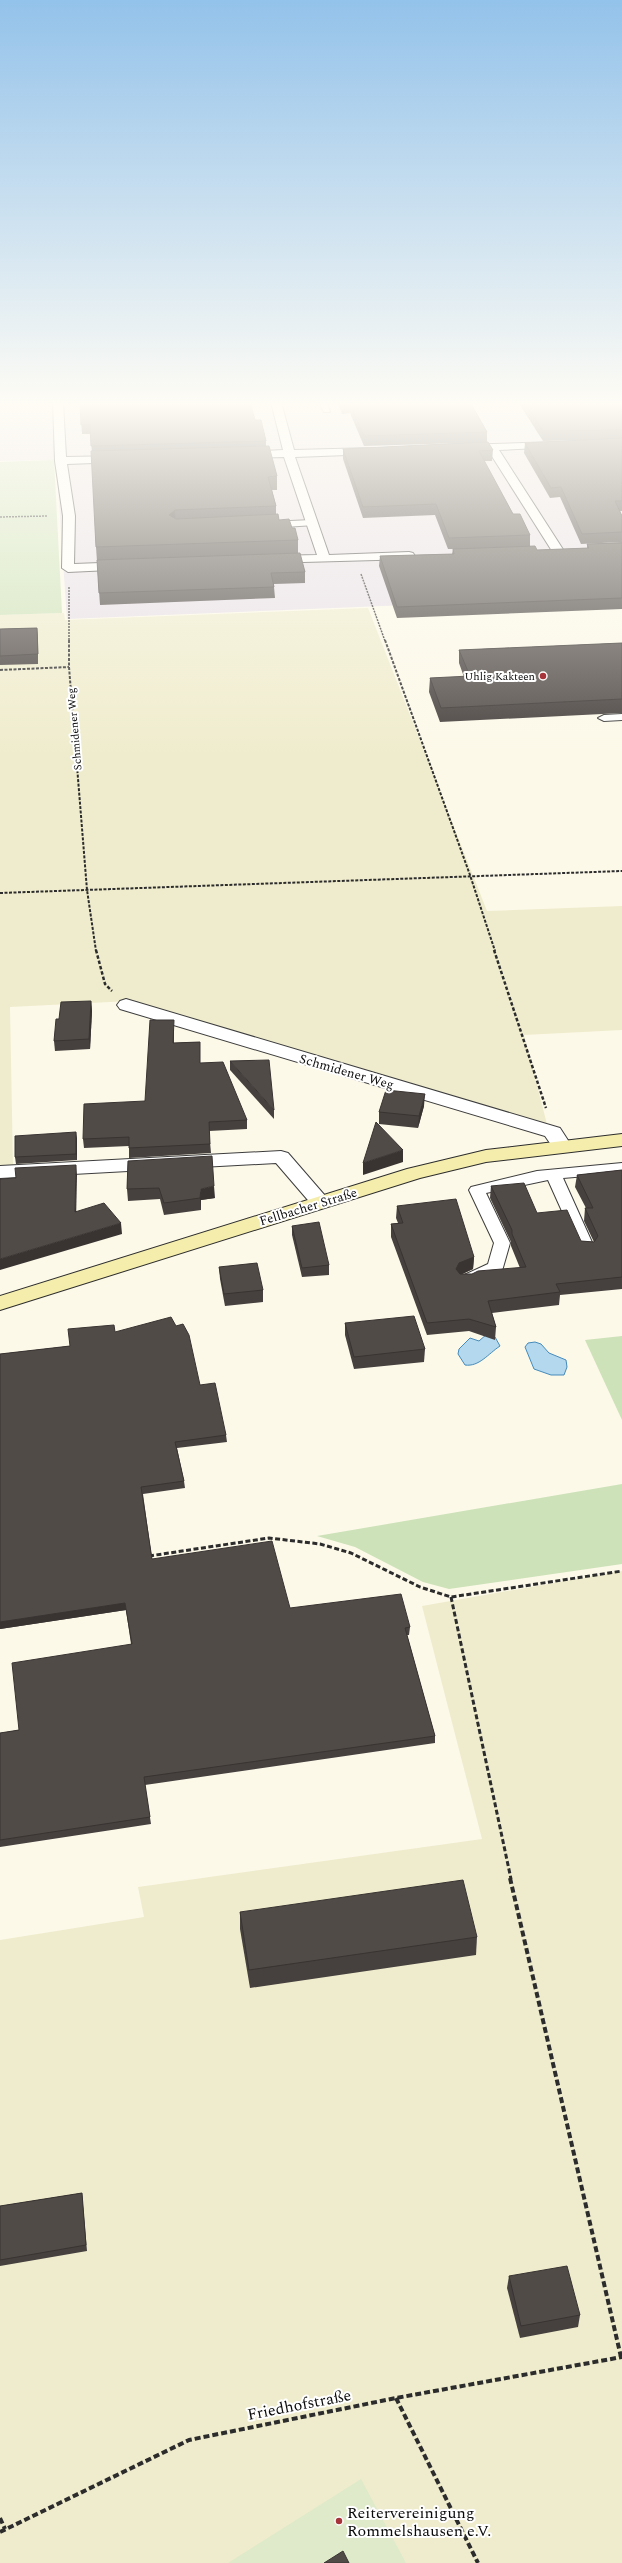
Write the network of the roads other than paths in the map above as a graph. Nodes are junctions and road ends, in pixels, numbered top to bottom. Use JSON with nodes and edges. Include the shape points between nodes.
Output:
{"nodes":[{"id":1,"x":69,"y":522,"type":"edge"},
{"id":2,"x":539,"y":522,"type":"edge"},
{"id":3,"x":312,"y":523,"type":"joint"},
{"id":4,"x":261,"y":526,"type":"edge"},
{"id":5,"x":572,"y":550,"type":"edge"},
{"id":6,"x":558,"y":551,"type":"junction"},
{"id":7,"x":542,"y":552,"type":"edge"},
{"id":8,"x":425,"y":555,"type":"edge"},
{"id":9,"x":324,"y":558,"type":"junction"},
{"id":10,"x":260,"y":561,"type":"edge"},
{"id":11,"x":140,"y":565,"type":"edge"},
{"id":12,"x":622,"y":717,"type":"edge"},
{"id":13,"x":604,"y":718,"type":"edge"},
{"id":14,"x":126,"y":1006,"type":"road end"},
{"id":15,"x":557,"y":1138,"type":"junction"},
{"id":16,"x":622,"y":1140,"type":"edge"},
{"id":17,"x":622,"y":1168,"type":"edge"},
{"id":18,"x":0,"y":1172,"type":"edge"},
{"id":19,"x":543,"y":1175,"type":"junction"},
{"id":20,"x":320,"y":1202,"type":"junction"},
{"id":21,"x":587,"y":1249,"type":"edge"},
{"id":22,"x":465,"y":1281,"type":"edge"},
{"id":23,"x":0,"y":1303,"type":"edge"}],
"edges":[{"from":1,"to":11,"type":"street","via":[[68,568]]},
{"from":2,"to":6,"type":"street"},
{"from":3,"to":4,"type":"lane"},
{"from":3,"to":9,"type":"street"},
{"from":5,"to":6,"type":"street"},
{"from":6,"to":7,"type":"street"},
{"from":8,"to":9,"type":"street"},
{"from":9,"to":10,"type":"street"},
{"from":12,"to":13,"type":"lane"},
{"from":14,"to":15,"type":"street","name":"Schmidener Weg"},
{"from":15,"to":16,"type":"main road","name":"Fellbacher Straße"},
{"from":15,"to":20,"type":"main road","name":"Fellbacher Straße","via":[[414,1173]]},
{"from":17,"to":19,"type":"lane"},
{"from":18,"to":20,"type":"street","via":[[281,1157]]},
{"from":19,"to":21,"type":"lane"},
{"from":19,"to":22,"type":"lane","via":[[477,1190],[502,1243],[496,1267]]},
{"from":20,"to":23,"type":"main road","name":"Fellbacher Straße"}]}
